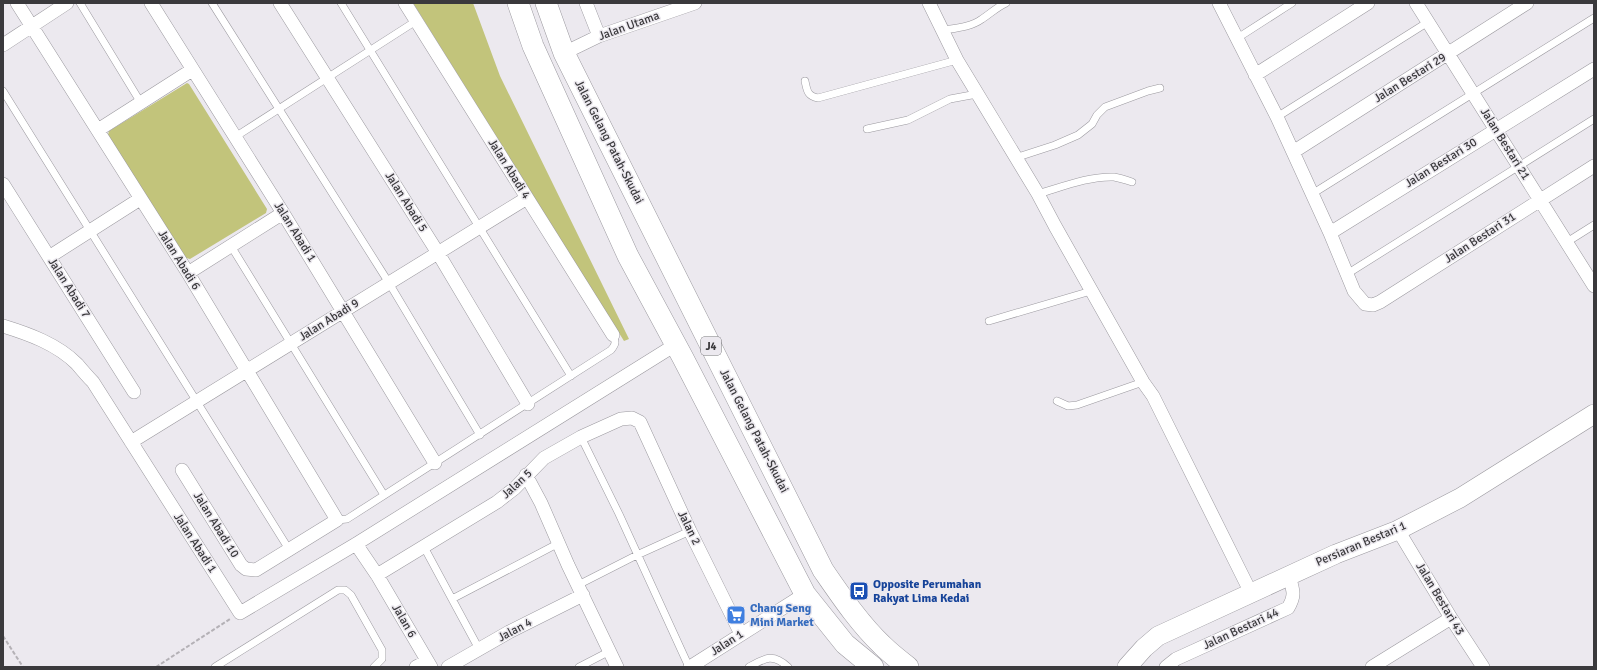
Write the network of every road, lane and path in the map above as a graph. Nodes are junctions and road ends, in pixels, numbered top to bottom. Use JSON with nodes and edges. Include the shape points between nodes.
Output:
{"nodes":[{"id":1,"x":17,"y":3,"type":"edge"},
{"id":2,"x":68,"y":3,"type":"edge"},
{"id":3,"x":80,"y":3,"type":"edge"},
{"id":4,"x":151,"y":3,"type":"edge"},
{"id":5,"x":212,"y":3,"type":"edge"},
{"id":6,"x":280,"y":3,"type":"edge"},
{"id":7,"x":340,"y":3,"type":"edge"},
{"id":8,"x":405,"y":3,"type":"edge"},
{"id":9,"x":518,"y":3,"type":"edge"},
{"id":10,"x":546,"y":3,"type":"edge"},
{"id":11,"x":586,"y":3,"type":"edge"},
{"id":12,"x":695,"y":3,"type":"edge"},
{"id":13,"x":929,"y":3,"type":"edge"},
{"id":14,"x":1006,"y":3,"type":"edge"},
{"id":15,"x":1219,"y":3,"type":"edge"},
{"id":16,"x":1292,"y":3,"type":"edge"},
{"id":17,"x":1368,"y":3,"type":"edge"},
{"id":18,"x":1416,"y":3,"type":"edge"},
{"id":19,"x":1528,"y":3,"type":"edge"},
{"id":20,"x":1594,"y":18,"type":"edge"},
{"id":21,"x":416,"y":21,"type":"junction"},
{"id":22,"x":1428,"y":22,"type":"junction"},
{"id":23,"x":31,"y":26,"type":"junction"},
{"id":24,"x":943,"y":30,"type":"junction"},
{"id":25,"x":599,"y":36,"type":"junction"},
{"id":26,"x":1236,"y":39,"type":"junction"},
{"id":27,"x":3,"y":45,"type":"edge"},
{"id":28,"x":370,"y":50,"type":"junction"},
{"id":29,"x":564,"y":53,"type":"junction"},
{"id":30,"x":1448,"y":54,"type":"junction"},
{"id":31,"x":957,"y":60,"type":"junction"},
{"id":32,"x":1594,"y":69,"type":"edge"},
{"id":33,"x":192,"y":70,"type":"junction"},
{"id":34,"x":1255,"y":75,"type":"junction"},
{"id":35,"x":327,"y":77,"type":"junction"},
{"id":36,"x":805,"y":81,"type":"dead end"},
{"id":37,"x":1160,"y":88,"type":"dead end"},
{"id":38,"x":3,"y":92,"type":"edge"},
{"id":39,"x":1473,"y":93,"type":"junction"},
{"id":40,"x":977,"y":94,"type":"junction"},
{"id":41,"x":141,"y":103,"type":"junction"},
{"id":42,"x":279,"y":109,"type":"junction"},
{"id":43,"x":1277,"y":117,"type":"junction"},
{"id":44,"x":1594,"y":119,"type":"edge"},
{"id":45,"x":867,"y":129,"type":"dead end"},
{"id":46,"x":1496,"y":129,"type":"junction"},
{"id":47,"x":98,"y":130,"type":"junction"},
{"id":48,"x":235,"y":137,"type":"junction"},
{"id":49,"x":1293,"y":152,"type":"junction"},
{"id":50,"x":1015,"y":158,"type":"junction"},
{"id":51,"x":1519,"y":166,"type":"junction"},
{"id":52,"x":1594,"y":166,"type":"edge"},
{"id":53,"x":1132,"y":182,"type":"dead end"},
{"id":54,"x":3,"y":184,"type":"edge"},
{"id":55,"x":1038,"y":194,"type":"junction"},
{"id":56,"x":1312,"y":194,"type":"junction"},
{"id":57,"x":527,"y":198,"type":"junction"},
{"id":58,"x":140,"y":199,"type":"junction"},
{"id":59,"x":1540,"y":199,"type":"junction"},
{"id":60,"x":283,"y":213,"type":"junction"},
{"id":61,"x":1594,"y":225,"type":"edge"},
{"id":62,"x":480,"y":228,"type":"junction"},
{"id":63,"x":90,"y":231,"type":"junction"},
{"id":64,"x":1330,"y":234,"type":"junction"},
{"id":65,"x":1567,"y":242,"type":"junction"},
{"id":66,"x":231,"y":246,"type":"junction"},
{"id":67,"x":438,"y":253,"type":"junction"},
{"id":68,"x":49,"y":257,"type":"junction"},
{"id":69,"x":188,"y":273,"type":"junction"},
{"id":70,"x":1347,"y":274,"type":"junction"},
{"id":71,"x":1592,"y":277,"type":"edge"},
{"id":72,"x":389,"y":283,"type":"junction"},
{"id":73,"x":1091,"y":291,"type":"junction"},
{"id":74,"x":344,"y":311,"type":"junction"},
{"id":75,"x":988,"y":321,"type":"dead end"},
{"id":76,"x":3,"y":326,"type":"edge"},
{"id":77,"x":613,"y":335,"type":"joint"},
{"id":78,"x":291,"y":344,"type":"junction"},
{"id":79,"x":674,"y":345,"type":"junction"},
{"id":80,"x":247,"y":371,"type":"junction"},
{"id":81,"x":571,"y":376,"type":"junction"},
{"id":82,"x":1143,"y":382,"type":"junction"},
{"id":83,"x":134,"y":392,"type":"dead end"},
{"id":84,"x":1057,"y":401,"type":"dead end"},
{"id":85,"x":197,"y":402,"type":"junction"},
{"id":86,"x":528,"y":404,"type":"junction"},
{"id":87,"x":1594,"y":414,"type":"edge"},
{"id":88,"x":640,"y":422,"type":"joint"},
{"id":89,"x":480,"y":434,"type":"junction"},
{"id":90,"x":581,"y":437,"type":"junction"},
{"id":91,"x":131,"y":442,"type":"junction"},
{"id":92,"x":435,"y":463,"type":"junction"},
{"id":93,"x":182,"y":470,"type":"dead end"},
{"id":94,"x":526,"y":475,"type":"junction"},
{"id":95,"x":384,"y":495,"type":"junction"},
{"id":96,"x":337,"y":520,"type":"junction"},
{"id":97,"x":1398,"y":530,"type":"junction"},
{"id":98,"x":690,"y":531,"type":"junction"},
{"id":99,"x":559,"y":543,"type":"junction"},
{"id":100,"x":356,"y":544,"type":"junction"},
{"id":101,"x":424,"y":547,"type":"junction"},
{"id":102,"x":290,"y":551,"type":"junction"},
{"id":103,"x":637,"y":554,"type":"junction"},
{"id":104,"x":377,"y":575,"type":"junction"},
{"id":105,"x":1289,"y":576,"type":"junction"},
{"id":106,"x":581,"y":590,"type":"junction"},
{"id":107,"x":1251,"y":593,"type":"junction"},
{"id":108,"x":805,"y":594,"type":"junction"},
{"id":109,"x":452,"y":599,"type":"junction"},
{"id":110,"x":240,"y":613,"type":"junction"},
{"id":111,"x":1451,"y":618,"type":"junction"},
{"id":112,"x":741,"y":634,"type":"junction"},
{"id":113,"x":3,"y":636,"type":"edge"},
{"id":114,"x":479,"y":649,"type":"junction"},
{"id":115,"x":610,"y":651,"type":"junction"},
{"id":116,"x":425,"y":665,"type":"edge"},
{"id":117,"x":23,"y":667,"type":"edge"},
{"id":118,"x":156,"y":667,"type":"edge"},
{"id":119,"x":215,"y":667,"type":"edge"},
{"id":120,"x":374,"y":667,"type":"edge"},
{"id":121,"x":448,"y":667,"type":"edge"},
{"id":122,"x":579,"y":667,"type":"edge"},
{"id":123,"x":617,"y":667,"type":"edge"},
{"id":124,"x":689,"y":667,"type":"edge"},
{"id":125,"x":749,"y":667,"type":"edge"},
{"id":126,"x":788,"y":667,"type":"edge"},
{"id":127,"x":872,"y":667,"type":"edge"},
{"id":128,"x":908,"y":667,"type":"edge"},
{"id":129,"x":1127,"y":667,"type":"edge"},
{"id":130,"x":1166,"y":667,"type":"edge"},
{"id":131,"x":1372,"y":667,"type":"edge"},
{"id":132,"x":1483,"y":667,"type":"edge"}],
"edges":[{"from":1,"to":23,"type":"street","name":"Jalan Abadi 6"},
{"from":2,"to":23,"type":"street"},
{"from":3,"to":41,"type":"lane"},
{"from":4,"to":33,"type":"street","name":"Jalan Abadi 1"},
{"from":5,"to":42,"type":"lane"},
{"from":6,"to":35,"type":"street","name":"Jalan Abadi 5"},
{"from":7,"to":28,"type":"lane"},
{"from":8,"to":21,"type":"street","name":"Jalan Abadi 4"},
{"from":9,"to":79,"type":"main road","number":"J4","via":[[533,46],[628,256]]},
{"from":10,"to":29,"type":"main road","name":"Jalan Gelang Patah-Skudai","number":"J4"},
{"from":11,"to":25,"type":"street"},
{"from":12,"to":25,"type":"street","name":"Jalan Utama"},
{"from":13,"to":24,"type":"street"},
{"from":14,"to":24,"type":"lane","via":[[981,20],[965,27]]},
{"from":15,"to":26,"type":"street"},
{"from":16,"to":26,"type":"lane"},
{"from":17,"to":34,"type":"street"},
{"from":18,"to":22,"type":"street","name":"Jalan Bestari 21"},
{"from":19,"to":30,"type":"street","name":"Jalan Bestari 29"},
{"from":20,"to":39,"type":"lane"},
{"from":21,"to":28,"type":"lane"},
{"from":21,"to":57,"type":"street","name":"Jalan Abadi 4"},
{"from":22,"to":30,"type":"street","name":"Jalan Bestari 21"},
{"from":22,"to":43,"type":"lane"},
{"from":23,"to":27,"type":"street"},
{"from":23,"to":47,"type":"street","name":"Jalan Abadi 6"},
{"from":24,"to":31,"type":"street"},
{"from":25,"to":29,"type":"street","name":"Jalan Utama"},
{"from":26,"to":34,"type":"street"},
{"from":28,"to":35,"type":"lane"},
{"from":28,"to":62,"type":"lane"},
{"from":29,"to":128,"type":"main road","name":"Jalan Gelang Patah-Skudai","number":"J4","via":[[823,570],[858,619],[882,645]]},
{"from":30,"to":39,"type":"street","name":"Jalan Bestari 21"},
{"from":30,"to":49,"type":"street","name":"Jalan Bestari 29"},
{"from":31,"to":36,"type":"lane","via":[[818,98],[808,94]]},
{"from":31,"to":40,"type":"street"},
{"from":32,"to":46,"type":"street","name":"Jalan Bestari 30"},
{"from":33,"to":41,"type":"street"},
{"from":33,"to":48,"type":"street","name":"Jalan Abadi 1"},
{"from":34,"to":43,"type":"street"},
{"from":35,"to":42,"type":"lane"},
{"from":35,"to":67,"type":"street","name":"Jalan Abadi 5"},
{"from":37,"to":50,"type":"lane","via":[[1105,107],[1092,124],[1078,134],[1055,146]]},
{"from":38,"to":63,"type":"lane"},
{"from":39,"to":46,"type":"street","name":"Jalan Bestari 21"},
{"from":39,"to":56,"type":"lane"},
{"from":40,"to":45,"type":"lane","via":[[950,99],[908,120]]},
{"from":40,"to":50,"type":"street"},
{"from":41,"to":47,"type":"street"},
{"from":42,"to":48,"type":"lane"},
{"from":42,"to":72,"type":"lane"},
{"from":43,"to":49,"type":"street"},
{"from":44,"to":51,"type":"lane"},
{"from":46,"to":51,"type":"street","name":"Jalan Bestari 21"},
{"from":46,"to":64,"type":"street","name":"Jalan Bestari 30"},
{"from":47,"to":58,"type":"street","name":"Jalan Abadi 6"},
{"from":48,"to":60,"type":"street","name":"Jalan Abadi 1"},
{"from":49,"to":56,"type":"street"},
{"from":50,"to":55,"type":"street"},
{"from":51,"to":59,"type":"street","name":"Jalan Bestari 21"},
{"from":51,"to":70,"type":"lane"},
{"from":52,"to":59,"type":"street","name":"Jalan Bestari 31"},
{"from":53,"to":55,"type":"lane","via":[[1116,177],[1103,178]]},
{"from":54,"to":68,"type":"street","name":"Jalan Abadi 7"},
{"from":55,"to":73,"type":"street"},
{"from":56,"to":64,"type":"street"},
{"from":57,"to":62,"type":"street","name":"Jalan Abadi 9"},
{"from":57,"to":77,"type":"street","name":"Jalan Abadi 4"},
{"from":58,"to":63,"type":"street"},
{"from":58,"to":69,"type":"street","name":"Jalan Abadi 6"},
{"from":59,"to":65,"type":"street","name":"Jalan Bestari 21"},
{"from":59,"to":70,"type":"street","name":"Jalan Bestari 31","via":[[1374,305],[1365,304],[1354,291]]},
{"from":60,"to":66,"type":"street"},
{"from":60,"to":74,"type":"street","name":"Jalan Abadi 1"},
{"from":61,"to":65,"type":"lane"},
{"from":62,"to":67,"type":"street","name":"Jalan Abadi 9"},
{"from":62,"to":81,"type":"lane"},
{"from":63,"to":68,"type":"street"},
{"from":63,"to":85,"type":"lane"},
{"from":64,"to":70,"type":"street"},
{"from":65,"to":71,"type":"street","name":"Jalan Bestari 21"},
{"from":66,"to":69,"type":"street"},
{"from":66,"to":78,"type":"lane"},
{"from":67,"to":72,"type":"street","name":"Jalan Abadi 9"},
{"from":67,"to":86,"type":"street","name":"Jalan Abadi 5"},
{"from":68,"to":83,"type":"street","name":"Jalan Abadi 7"},
{"from":69,"to":80,"type":"street","name":"Jalan Abadi 6"},
{"from":72,"to":74,"type":"street","name":"Jalan Abadi 9"},
{"from":72,"to":89,"type":"lane"},
{"from":73,"to":75,"type":"lane"},
{"from":73,"to":82,"type":"street"},
{"from":74,"to":78,"type":"street","name":"Jalan Abadi 9"},
{"from":74,"to":92,"type":"street","name":"Jalan Abadi 1"},
{"from":76,"to":91,"type":"street","name":"Jalan Abadi 1","via":[[49,344],[76,363],[93,382]]},
{"from":77,"to":81,"type":"lane","via":[[615,345],[611,350]]},
{"from":78,"to":80,"type":"street","name":"Jalan Abadi 9"},
{"from":78,"to":95,"type":"lane"},
{"from":79,"to":100,"type":"street"},
{"from":79,"to":108,"type":"main road","number":"J4"},
{"from":80,"to":85,"type":"street","name":"Jalan Abadi 9"},
{"from":80,"to":96,"type":"street","name":"Jalan Abadi 6"},
{"from":81,"to":86,"type":"lane"},
{"from":82,"to":84,"type":"lane","via":[[1076,405],[1068,406]]},
{"from":82,"to":107,"type":"street","via":[[1153,396]]},
{"from":85,"to":91,"type":"street","name":"Jalan Abadi 9"},
{"from":85,"to":102,"type":"lane"},
{"from":86,"to":89,"type":"lane"},
{"from":87,"to":97,"type":"street","name":"Persiaran Bestari 1","via":[[1460,498]]},
{"from":88,"to":90,"type":"street","name":"Jalan 5","via":[[632,418],[621,419]]},
{"from":88,"to":98,"type":"street","name":"Jalan 2"},
{"from":89,"to":92,"type":"lane"},
{"from":90,"to":94,"type":"street","name":"Jalan 5","via":[[544,458]]},
{"from":90,"to":103,"type":"lane"},
{"from":91,"to":110,"type":"street","name":"Jalan Abadi 1"},
{"from":92,"to":95,"type":"lane"},
{"from":93,"to":102,"type":"street","name":"Jalan Abadi 10","via":[[241,565],[246,569],[256,570]]},
{"from":94,"to":99,"type":"street"},
{"from":94,"to":101,"type":"street","name":"Jalan 5","via":[[515,488],[497,502]]},
{"from":95,"to":96,"type":"lane","via":[[347,519]]},
{"from":96,"to":102,"type":"street"},
{"from":97,"to":105,"type":"street","name":"Persiaran Bestari 1"},
{"from":97,"to":111,"type":"street","name":"Jalan Bestari 43"},
{"from":98,"to":103,"type":"lane"},
{"from":98,"to":112,"type":"street","name":"Jalan 2"},
{"from":99,"to":106,"type":"street"},
{"from":99,"to":109,"type":"lane"},
{"from":100,"to":104,"type":"street","name":"Jalan 6"},
{"from":100,"to":110,"type":"street"},
{"from":101,"to":104,"type":"street","name":"Jalan 5"},
{"from":101,"to":109,"type":"lane"},
{"from":103,"to":106,"type":"lane"},
{"from":103,"to":124,"type":"lane"},
{"from":104,"to":116,"type":"street","name":"Jalan 6"},
{"from":105,"to":107,"type":"street","name":"Persiaran Bestari 1"},
{"from":105,"to":130,"type":"street","name":"Jalan Bestari 44","via":[[1294,593],[1288,608],[1176,659]]},
{"from":106,"to":114,"type":"street","name":"Jalan 4"},
{"from":106,"to":115,"type":"street"},
{"from":107,"to":129,"type":"street","name":"Persiaran Bestari 1","via":[[1158,636]]},
{"from":108,"to":112,"type":"street","name":"Jalan 1"},
{"from":108,"to":127,"type":"main road","number":"J4","via":[[845,644]]},
{"from":109,"to":114,"type":"lane"},
{"from":110,"to":118,"type":"path"},
{"from":111,"to":131,"type":"street"},
{"from":111,"to":132,"type":"street","name":"Jalan Bestari 43"},
{"from":112,"to":124,"type":"street","name":"Jalan 1"},
{"from":113,"to":117,"type":"path"},
{"from":114,"to":121,"type":"street","name":"Jalan 4"},
{"from":115,"to":122,"type":"lane"},
{"from":115,"to":123,"type":"street"},
{"from":119,"to":120,"type":"lane","via":[[338,590],[345,590],[352,595],[382,650],[382,660]]},
{"from":125,"to":126,"type":"lane","via":[[766,658],[776,659]]}]}
